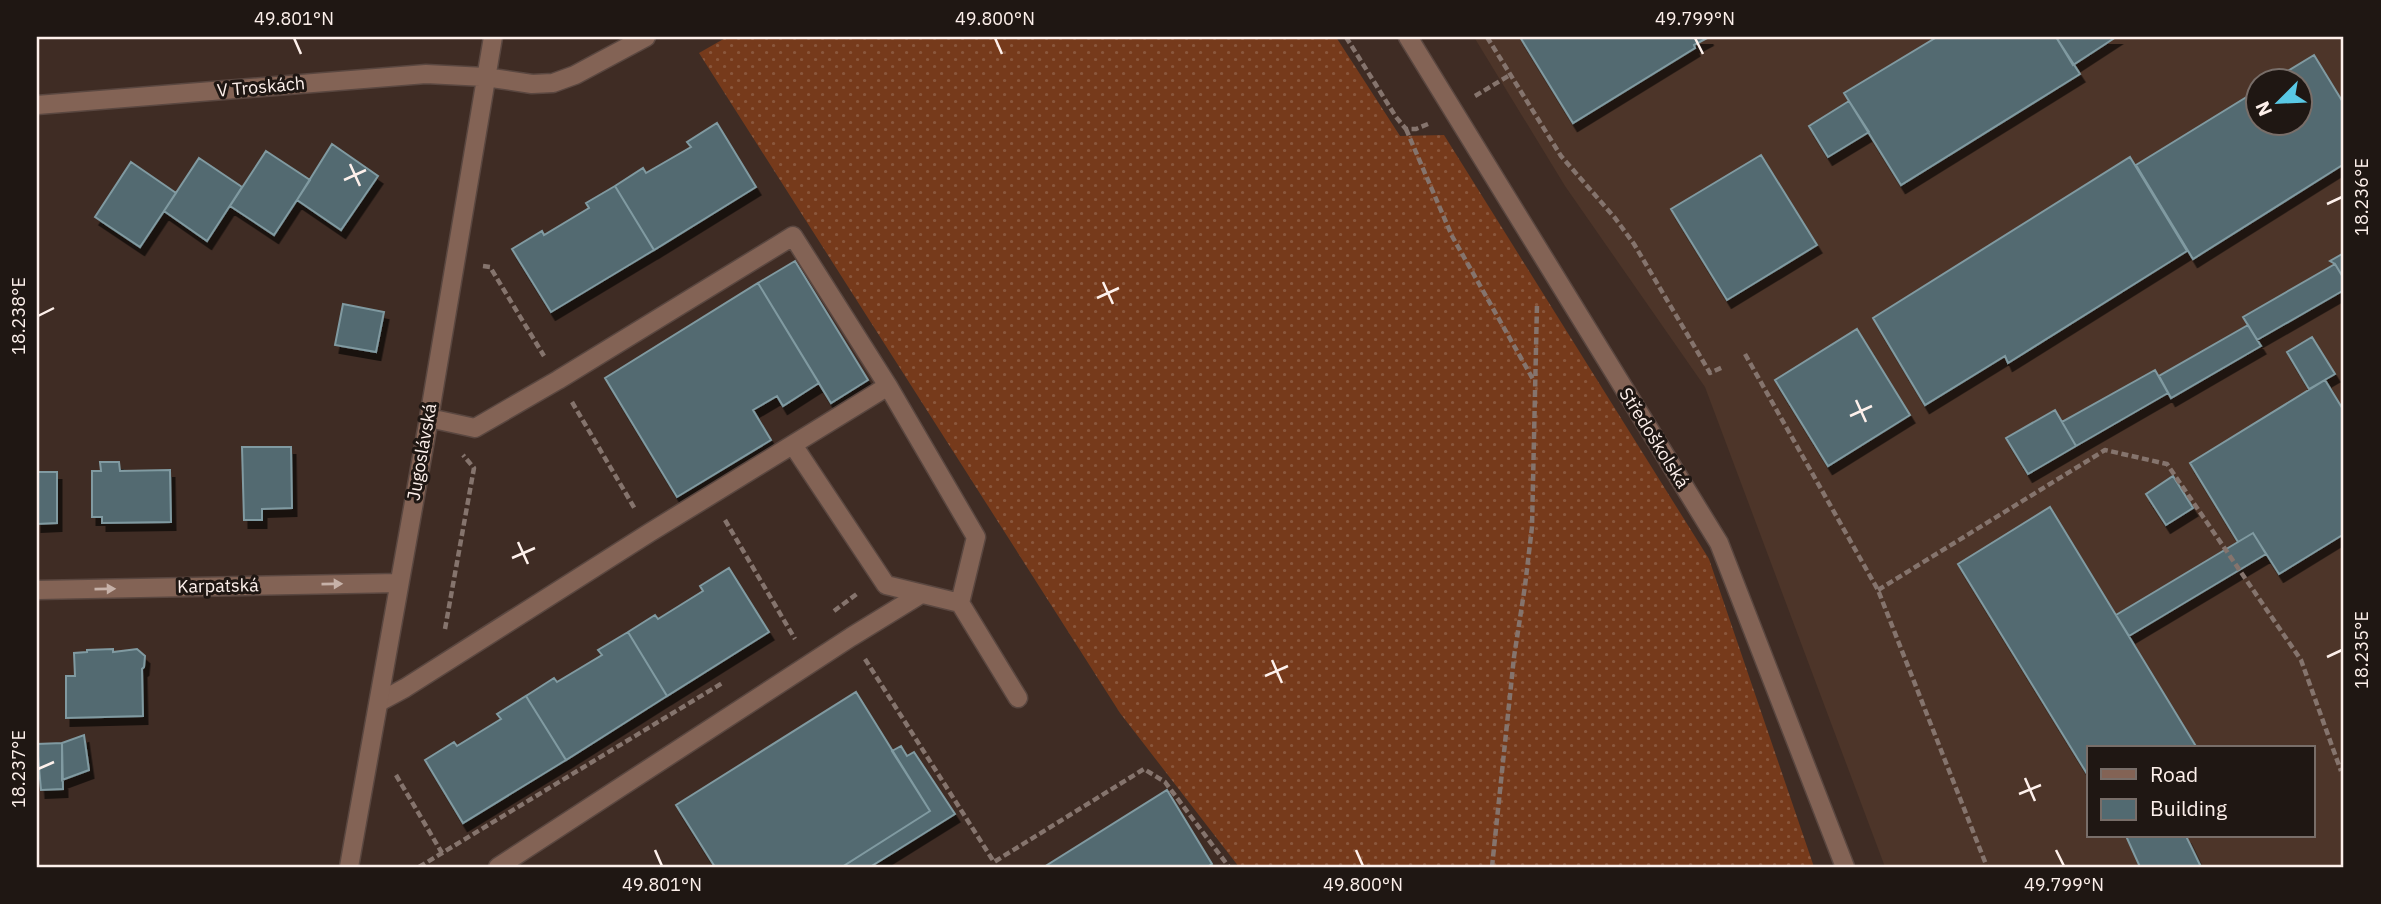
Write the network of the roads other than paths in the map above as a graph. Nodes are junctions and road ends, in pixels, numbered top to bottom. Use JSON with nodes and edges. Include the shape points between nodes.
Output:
{"nodes":[{"id":1,"x":493,"y":37,"type":"edge"},
{"id":2,"x":646,"y":37,"type":"edge"},
{"id":3,"x":1408,"y":37,"type":"edge"},
{"id":4,"x":485,"y":77,"type":"junction"},
{"id":5,"x":37,"y":105,"type":"edge"},
{"id":6,"x":888,"y":386,"type":"junction"},
{"id":7,"x":429,"y":418,"type":"junction"},
{"id":8,"x":793,"y":444,"type":"junction"},
{"id":9,"x":399,"y":583,"type":"junction"},
{"id":10,"x":37,"y":590,"type":"edge"},
{"id":11,"x":921,"y":594,"type":"junction"},
{"id":12,"x":960,"y":603,"type":"junction"},
{"id":13,"x":1018,"y":698,"type":"dead end"},
{"id":14,"x":379,"y":702,"type":"junction"},
{"id":15,"x":348,"y":867,"type":"edge"},
{"id":16,"x":498,"y":867,"type":"edge"},
{"id":17,"x":1845,"y":867,"type":"edge"}],
"edges":[{"from":1,"to":4,"type":"street","name":"Jugoslávská"},
{"from":2,"to":4,"type":"street","name":"V Troskách","via":[[564,80],[532,84]]},
{"from":3,"to":17,"type":"street","name":"Středoškolská","via":[[1719,542]]},
{"from":4,"to":5,"type":"street","name":"V Troskách","via":[[426,74]]},
{"from":4,"to":7,"type":"street","name":"Jugoslávská"},
{"from":6,"to":7,"type":"street","via":[[793,236],[475,428]]},
{"from":6,"to":8,"type":"street"},
{"from":6,"to":12,"type":"street","via":[[976,537]]},
{"from":7,"to":9,"type":"street","name":"Jugoslávská"},
{"from":8,"to":11,"type":"street","via":[[887,585]]},
{"from":8,"to":14,"type":"street"},
{"from":10,"to":9,"type":"street","name":"Karpatská","one_way":true},
{"from":9,"to":14,"type":"street","name":"Jugoslávská"},
{"from":11,"to":12,"type":"street"},
{"from":11,"to":16,"type":"street"},
{"from":12,"to":13,"type":"street"},
{"from":14,"to":15,"type":"street","name":"Jugoslávská"}]}
